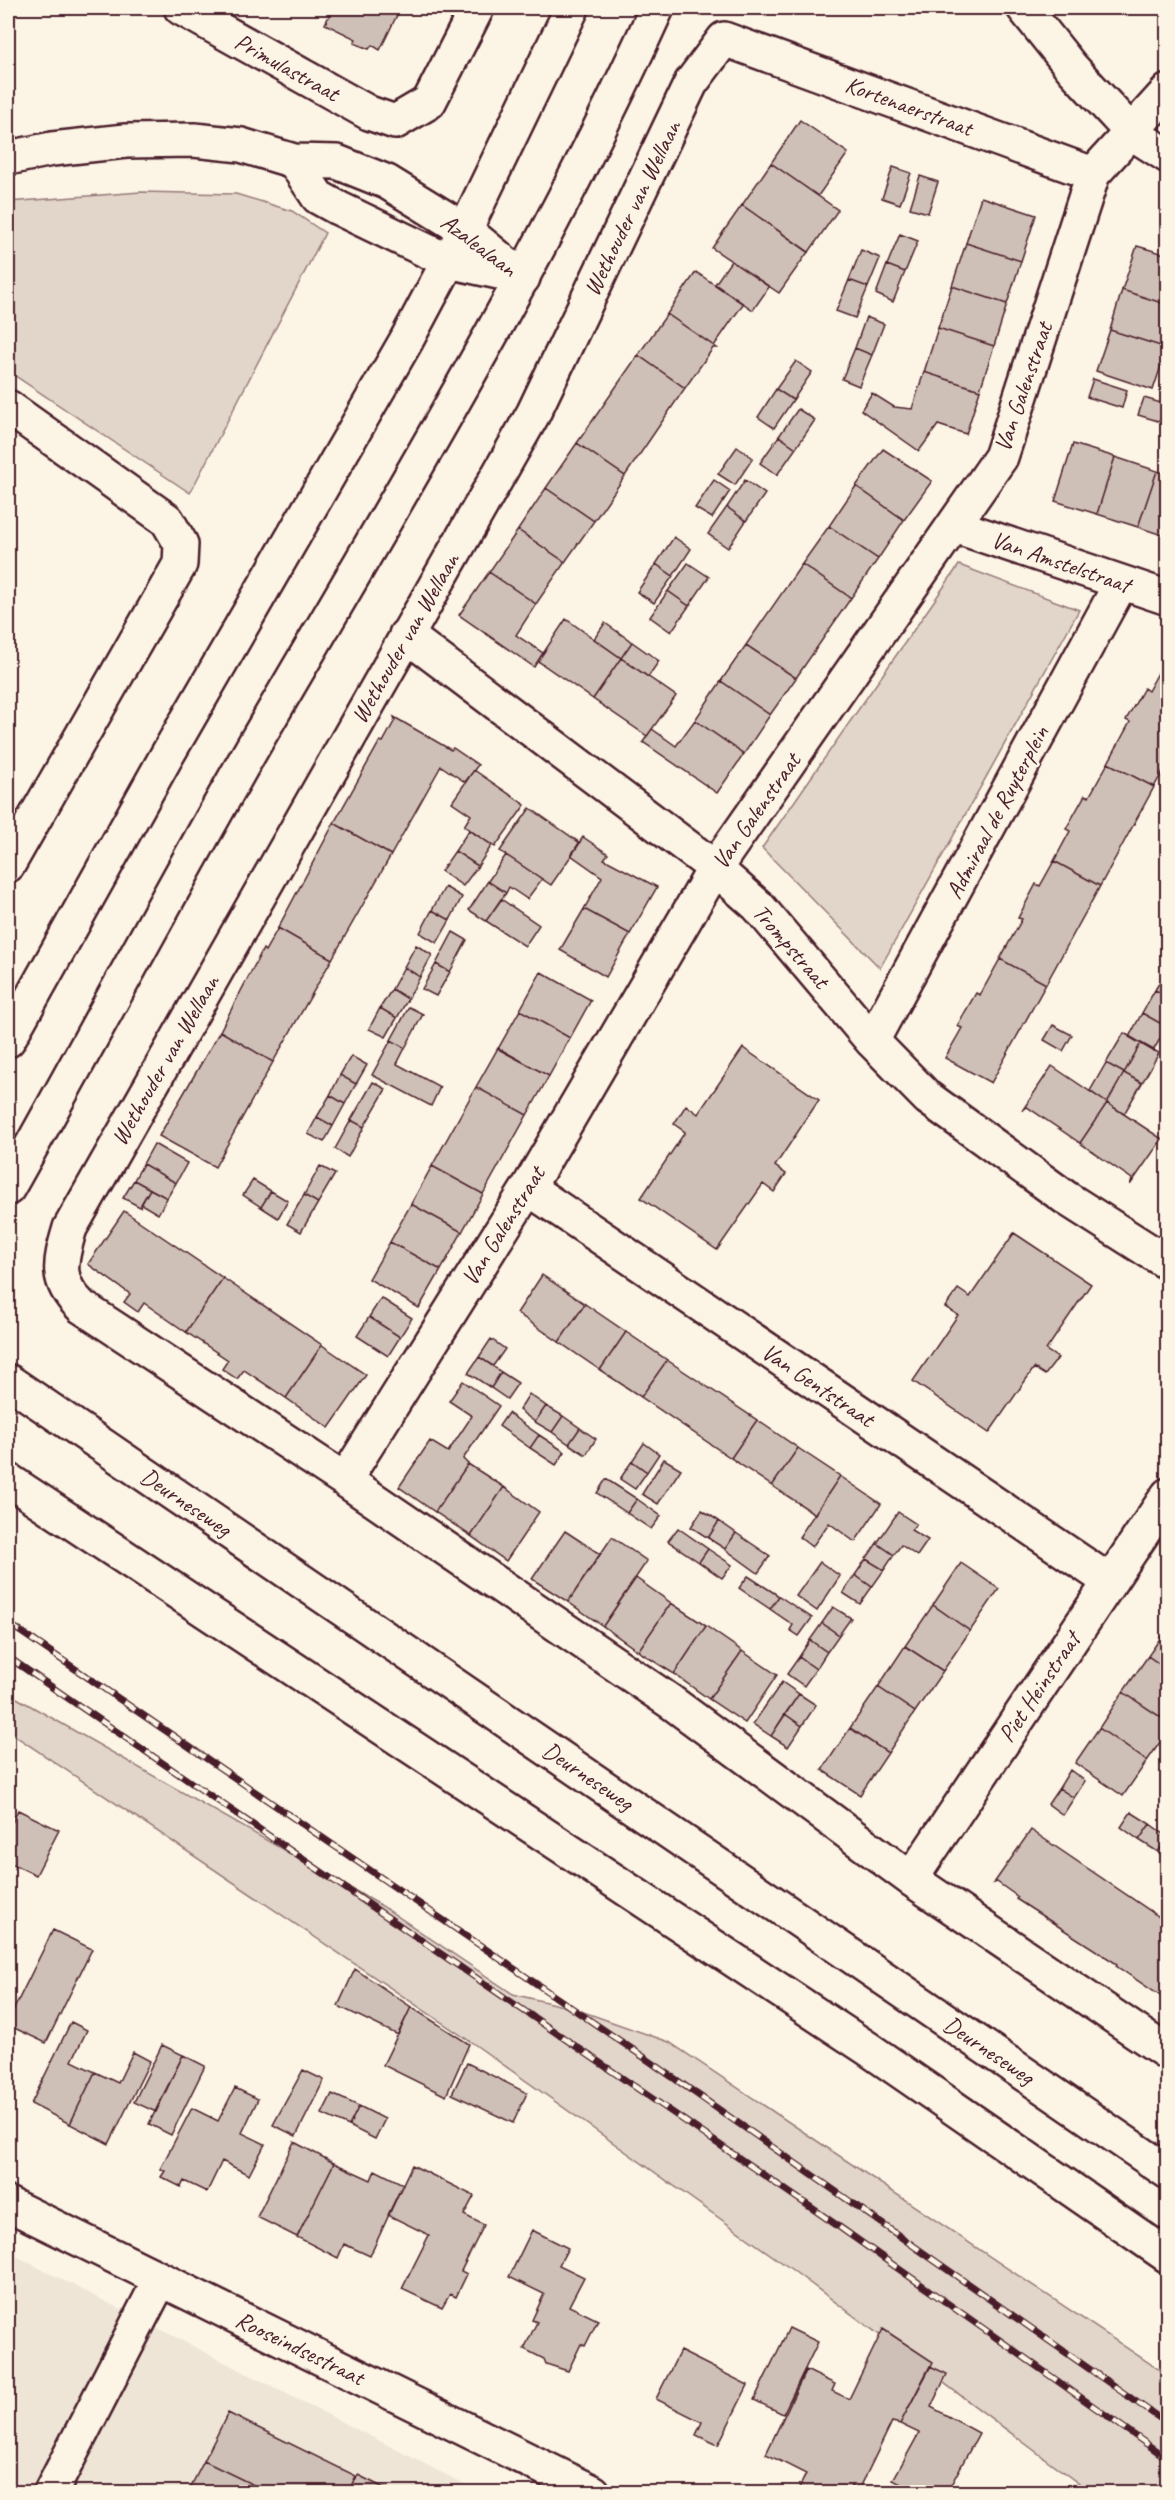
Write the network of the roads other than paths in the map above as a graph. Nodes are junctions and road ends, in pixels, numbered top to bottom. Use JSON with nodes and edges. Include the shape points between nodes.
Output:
{"nodes":[{"id":1,"x":181,"y":8,"type":"edge"},
{"id":2,"x":477,"y":8,"type":"edge"},
{"id":3,"x":572,"y":8,"type":"edge"},
{"id":4,"x":657,"y":8,"type":"edge"},
{"id":5,"x":1024,"y":8,"type":"edge"},
{"id":6,"x":724,"y":39,"type":"joint"},
{"id":7,"x":1167,"y":91,"type":"edge"},
{"id":8,"x":1132,"y":133,"type":"junction"},
{"id":9,"x":1167,"y":156,"type":"edge"},
{"id":10,"x":8,"y":158,"type":"edge"},
{"id":11,"x":294,"y":161,"type":"junction"},
{"id":12,"x":1093,"y":174,"type":"junction"},
{"id":13,"x":465,"y":230,"type":"junction"},
{"id":14,"x":448,"y":261,"type":"junction"},
{"id":15,"x":523,"y":278,"type":"junction"},
{"id":16,"x":8,"y":407,"type":"edge"},
{"id":17,"x":955,"y":526,"type":"junction"},
{"id":18,"x":1121,"y":583,"type":"junction"},
{"id":19,"x":1167,"y":598,"type":"edge"},
{"id":20,"x":406,"y":634,"type":"junction"},
{"id":21,"x":8,"y":865,"type":"edge"},
{"id":22,"x":715,"y":868,"type":"junction"},
{"id":23,"x":8,"y":1041,"type":"edge"},
{"id":24,"x":872,"y":1041,"type":"junction"},
{"id":25,"x":8,"y":1188,"type":"edge"},
{"id":26,"x":528,"y":1188,"type":"junction"},
{"id":27,"x":1167,"y":1263,"type":"edge"},
{"id":28,"x":8,"y":1381,"type":"edge"},
{"id":29,"x":8,"y":1480,"type":"edge"},
{"id":30,"x":345,"y":1480,"type":"junction"},
{"id":31,"x":1167,"y":1495,"type":"edge"},
{"id":32,"x":1109,"y":1581,"type":"junction"},
{"id":33,"x":911,"y":1880,"type":"junction"},
{"id":34,"x":1167,"y":2053,"type":"edge"},
{"id":35,"x":1167,"y":2172,"type":"edge"},
{"id":36,"x":8,"y":2204,"type":"edge"},
{"id":37,"x":1167,"y":2256,"type":"edge"},
{"id":38,"x":160,"y":2280,"type":"junction"},
{"id":39,"x":51,"y":2493,"type":"edge"},
{"id":40,"x":593,"y":2493,"type":"edge"}],
"edges":[{"from":1,"to":2,"type":"street","name":"Primulastraat","via":[[369,113],[395,122],[429,102]]},
{"from":3,"to":13,"type":"street"},
{"from":4,"to":15,"type":"street","via":[[598,136]]},
{"from":5,"to":8,"type":"street"},
{"from":6,"to":12,"type":"street","name":"Kortenaerstraat"},
{"from":6,"to":20,"type":"street","name":"Wethouder van Wellaan","via":[[691,83],[533,414]]},
{"from":7,"to":8,"type":"street","name":"Van Galenstraat"},
{"from":8,"to":9,"type":"street"},
{"from":8,"to":12,"type":"street","name":"Van Galenstraat"},
{"from":10,"to":11,"type":"street","name":"Azalealaan","via":[[52,148],[194,140],[241,145]]},
{"from":11,"to":13,"type":"street","name":"Azalealaan","via":[[338,162],[387,183]]},
{"from":11,"to":14,"type":"street","name":"Azalealaan","via":[[318,197]]},
{"from":12,"to":17,"type":"street","name":"Van Galenstraat","via":[[1001,457]]},
{"from":13,"to":14,"type":"street"},
{"from":13,"to":15,"type":"street","name":"Azalealaan"},
{"from":14,"to":15,"type":"street","name":"Azalealaan"},
{"from":14,"to":23,"type":"street"},
{"from":15,"to":25,"type":"street","via":[[254,747]]},
{"from":16,"to":21,"type":"street","via":[[167,520],[181,544],[180,564]]},
{"from":17,"to":18,"type":"street","name":"Van Amstelstraat"},
{"from":17,"to":22,"type":"street","name":"Van Galenstraat"},
{"from":18,"to":19,"type":"street","name":"Van Amstelstraat"},
{"from":18,"to":24,"type":"street","name":"Admiraal de Ruyterplein"},
{"from":20,"to":22,"type":"street","name":"Trompstraat"},
{"from":20,"to":30,"type":"street","name":"Wethouder van Wellaan","via":[[70,1228],[63,1252],[62,1275],[68,1294],[82,1307]]},
{"from":22,"to":24,"type":"street","name":"Trompstraat","via":[[758,906]]},
{"from":22,"to":26,"type":"street","name":"Van Galenstraat"},
{"from":24,"to":27,"type":"street","name":"Trompstraat","via":[[928,1098],[1066,1198]]},
{"from":26,"to":30,"type":"street","name":"Van Galenstraat"},
{"from":26,"to":32,"type":"street","name":"Van Gentstraat"},
{"from":28,"to":35,"type":"street","name":"Deurneseweg"},
{"from":29,"to":37,"type":"street","via":[[847,2035]]},
{"from":30,"to":33,"type":"street","via":[[671,1702]]},
{"from":31,"to":32,"type":"street","name":"Piet Heinstraat"},
{"from":32,"to":33,"type":"street","name":"Piet Heinstraat"},
{"from":33,"to":34,"type":"street"},
{"from":36,"to":38,"type":"street","name":"Rooseindsestraat"},
{"from":38,"to":39,"type":"street"},
{"from":38,"to":40,"type":"street","name":"Rooseindsestraat"}]}
